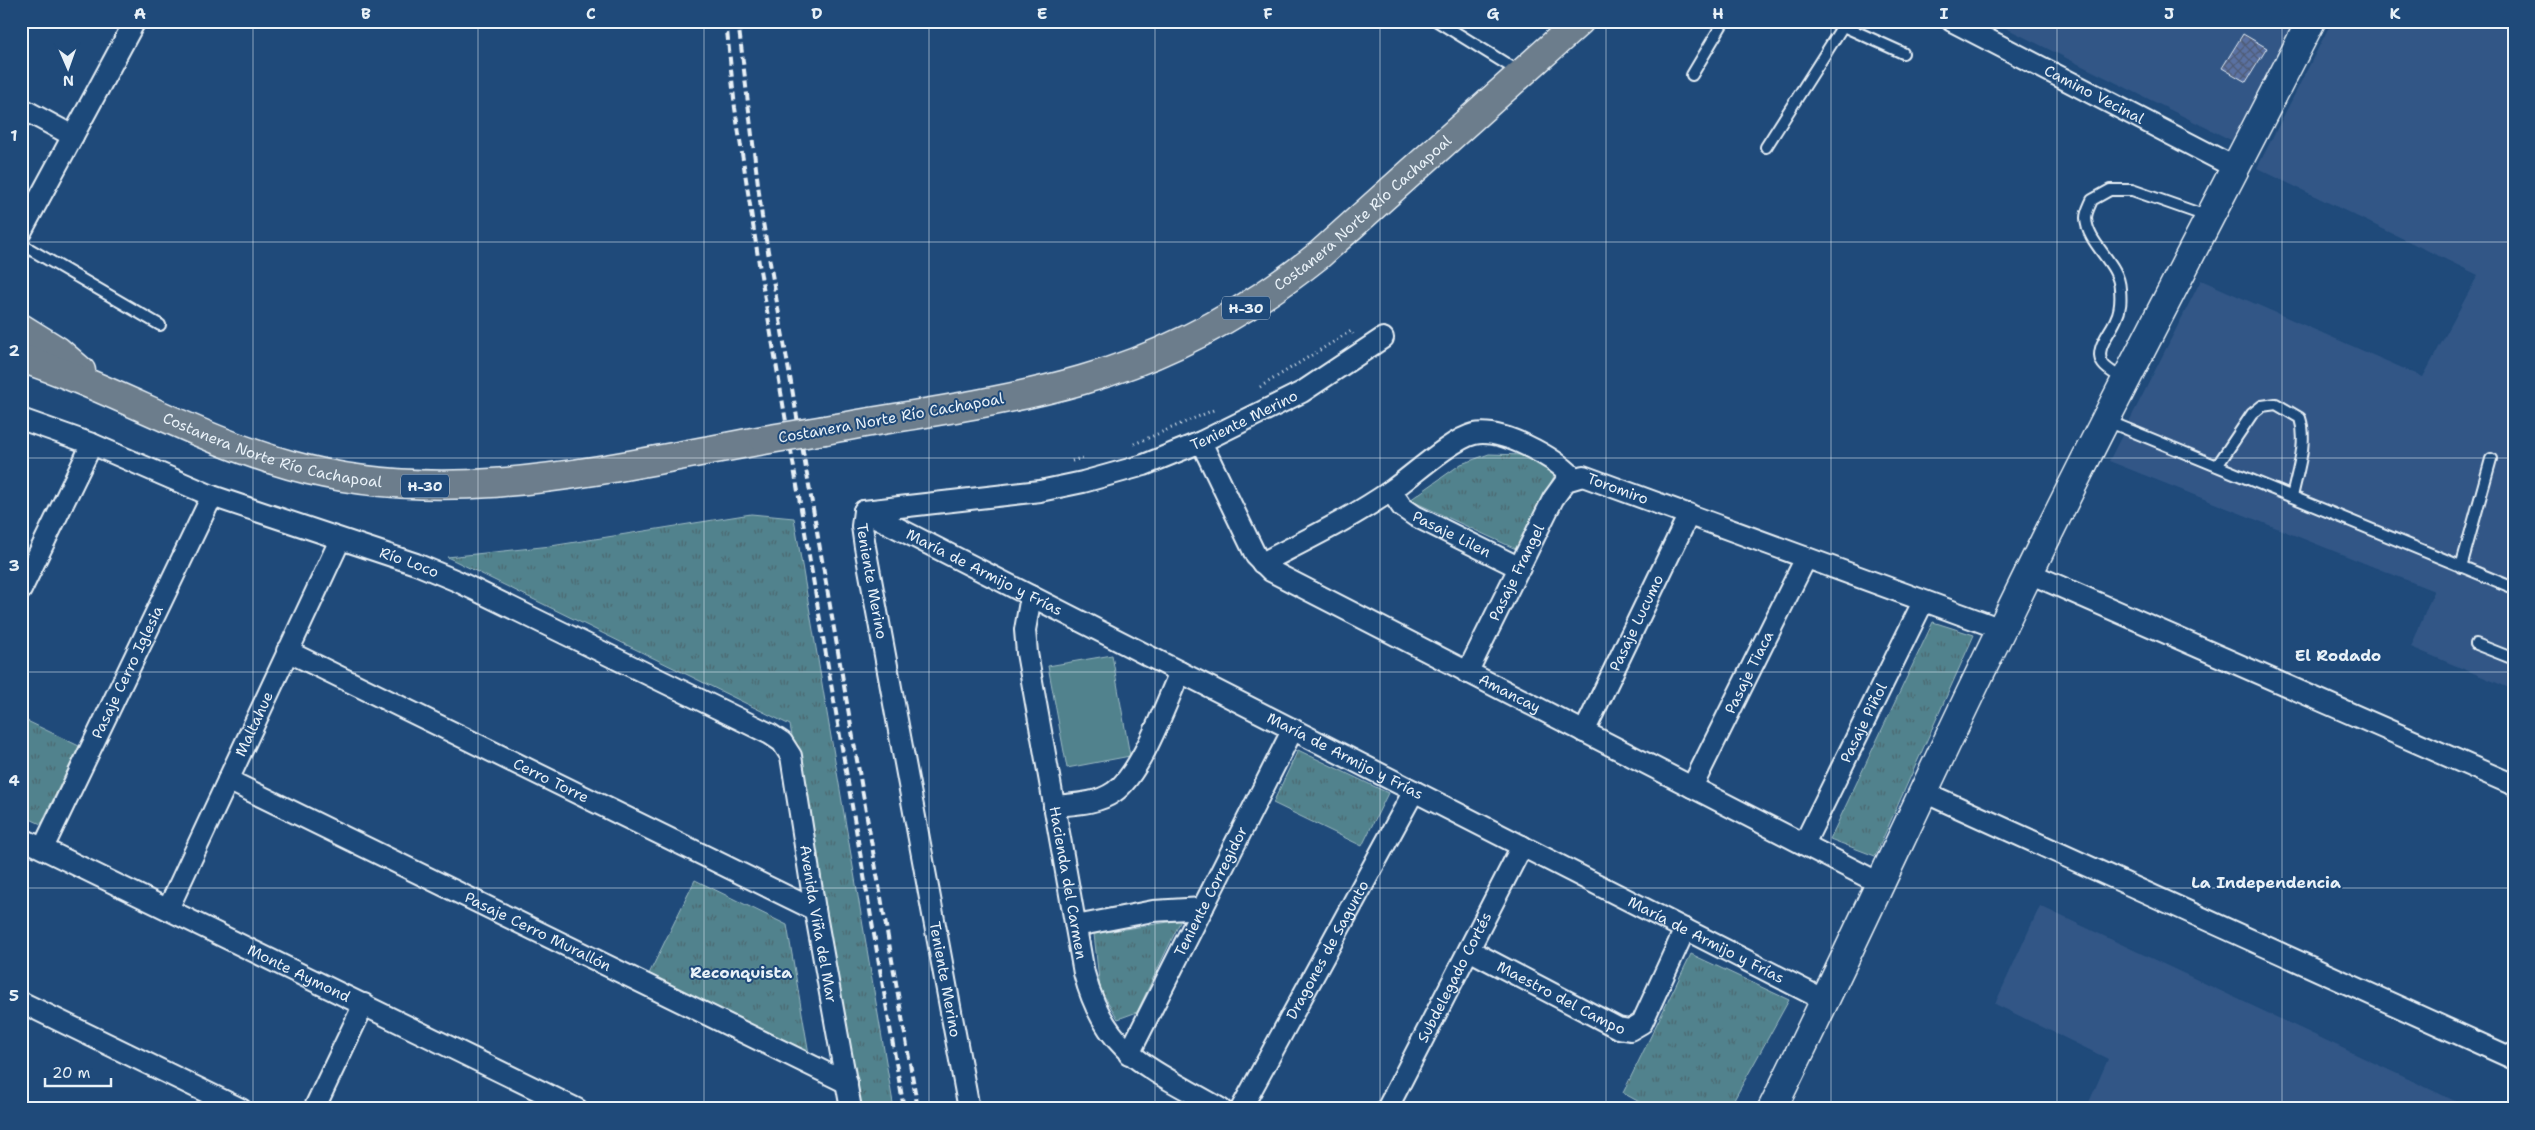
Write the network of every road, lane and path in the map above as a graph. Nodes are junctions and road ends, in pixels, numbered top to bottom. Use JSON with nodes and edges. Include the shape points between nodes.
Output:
{"nodes":[{"id":1,"x":135,"y":21,"type":"edge"},
{"id":2,"x":1437,"y":21,"type":"edge"},
{"id":3,"x":1580,"y":21,"type":"edge"},
{"id":4,"x":1724,"y":21,"type":"edge"},
{"id":5,"x":1832,"y":21,"type":"edge"},
{"id":6,"x":1952,"y":21,"type":"edge"},
{"id":7,"x":2311,"y":21,"type":"edge"},
{"id":8,"x":1844,"y":24,"type":"edge"},
{"id":9,"x":1903,"y":53,"type":"dead end"},
{"id":10,"x":1522,"y":74,"type":"junction"},
{"id":11,"x":1692,"y":75,"type":"dead end"},
{"id":12,"x":21,"y":108,"type":"edge"},
{"id":13,"x":73,"y":136,"type":"junction"},
{"id":14,"x":1766,"y":147,"type":"dead end"},
{"id":15,"x":2236,"y":168,"type":"junction"},
{"id":16,"x":2210,"y":217,"type":"junction"},
{"id":17,"x":21,"y":232,"type":"edge"},
{"id":18,"x":21,"y":244,"type":"edge"},
{"id":19,"x":160,"y":325,"type":"dead end"},
{"id":20,"x":21,"y":328,"type":"edge"},
{"id":21,"x":1375,"y":343,"type":"joint"},
{"id":22,"x":21,"y":358,"type":"edge"},
{"id":23,"x":2125,"y":381,"type":"junction"},
{"id":24,"x":100,"y":387,"type":"junction"},
{"id":25,"x":1254,"y":391,"type":"dead end"},
{"id":26,"x":1219,"y":408,"type":"dead end"},
{"id":27,"x":21,"y":419,"type":"edge"},
{"id":28,"x":2105,"y":420,"type":"junction"},
{"id":29,"x":1201,"y":442,"type":"junction"},
{"id":30,"x":92,"y":444,"type":"junction"},
{"id":31,"x":1129,"y":446,"type":"dead end"},
{"id":32,"x":1091,"y":456,"type":"dead end"},
{"id":33,"x":2491,"y":459,"type":"dead end"},
{"id":34,"x":1063,"y":463,"type":"dead end"},
{"id":35,"x":2217,"y":466,"type":"junction"},
{"id":36,"x":1573,"y":477,"type":"junction"},
{"id":37,"x":1391,"y":491,"type":"junction"},
{"id":38,"x":212,"y":496,"type":"junction"},
{"id":39,"x":2292,"y":497,"type":"junction"},
{"id":40,"x":864,"y":512,"type":"junction"},
{"id":41,"x":1689,"y":514,"type":"junction"},
{"id":42,"x":340,"y":540,"type":"junction"},
{"id":43,"x":1806,"y":558,"type":"junction"},
{"id":44,"x":1262,"y":563,"type":"junction"},
{"id":45,"x":2462,"y":567,"type":"junction"},
{"id":46,"x":1520,"y":568,"type":"junction"},
{"id":47,"x":2029,"y":573,"type":"junction"},
{"id":48,"x":2514,"y":588,"type":"edge"},
{"id":49,"x":21,"y":590,"type":"edge"},
{"id":50,"x":1031,"y":596,"type":"junction"},
{"id":51,"x":1923,"y":602,"type":"junction"},
{"id":52,"x":2001,"y":629,"type":"junction"},
{"id":53,"x":2476,"y":644,"type":"dead end"},
{"id":54,"x":286,"y":651,"type":"junction"},
{"id":55,"x":2514,"y":659,"type":"edge"},
{"id":56,"x":1180,"y":672,"type":"junction"},
{"id":57,"x":1467,"y":673,"type":"junction"},
{"id":58,"x":1293,"y":729,"type":"junction"},
{"id":59,"x":1584,"y":732,"type":"junction"},
{"id":60,"x":782,"y":742,"type":"joint"},
{"id":61,"x":228,"y":780,"type":"junction"},
{"id":62,"x":2514,"y":784,"type":"edge"},
{"id":63,"x":1692,"y":787,"type":"junction"},
{"id":64,"x":1414,"y":791,"type":"junction"},
{"id":65,"x":1924,"y":792,"type":"junction"},
{"id":66,"x":1054,"y":806,"type":"junction"},
{"id":67,"x":21,"y":838,"type":"edge"},
{"id":68,"x":1804,"y":844,"type":"junction"},
{"id":69,"x":1522,"y":846,"type":"junction"},
{"id":70,"x":43,"y":848,"type":"junction"},
{"id":71,"x":1881,"y":884,"type":"junction"},
{"id":72,"x":1203,"y":908,"type":"junction"},
{"id":73,"x":168,"y":909,"type":"junction"},
{"id":74,"x":815,"y":910,"type":"junction"},
{"id":75,"x":1076,"y":926,"type":"junction"},
{"id":76,"x":1685,"y":929,"type":"junction"},
{"id":77,"x":1469,"y":950,"type":"junction"},
{"id":78,"x":1826,"y":1001,"type":"junction"},
{"id":79,"x":21,"y":1002,"type":"edge"},
{"id":80,"x":364,"y":1004,"type":"junction"},
{"id":81,"x":1129,"y":1054,"type":"junction"},
{"id":82,"x":2514,"y":1059,"type":"edge"},
{"id":83,"x":847,"y":1083,"type":"junction"},
{"id":84,"x":241,"y":1109,"type":"edge"},
{"id":85,"x":314,"y":1109,"type":"edge"},
{"id":86,"x":577,"y":1109,"type":"edge"},
{"id":87,"x":851,"y":1109,"type":"edge"},
{"id":88,"x":969,"y":1109,"type":"edge"},
{"id":89,"x":1221,"y":1109,"type":"edge"},
{"id":90,"x":1241,"y":1109,"type":"edge"},
{"id":91,"x":1387,"y":1109,"type":"edge"},
{"id":92,"x":1772,"y":1109,"type":"edge"}],
"edges":[{"from":1,"to":13,"type":"street"},
{"from":2,"to":10,"type":"lane"},
{"from":3,"to":10,"type":"main road","name":"Costanera Norte Río Cachapoal","number":"H-30"},
{"from":4,"to":11,"type":"lane"},
{"from":5,"to":8,"type":"lane"},
{"from":6,"to":15,"type":"street","name":"Camino Vecinal"},
{"from":7,"to":15,"type":"main road"},
{"from":8,"to":9,"type":"lane"},
{"from":8,"to":14,"type":"lane"},
{"from":10,"to":24,"type":"main road","name":"Costanera Norte Río Cachapoal","number":"H-30","bridge":true,"via":[[1327,249],[1288,280],[1219,324],[1143,359],[1059,386],[555,477],[465,485],[394,484],[325,474],[258,455]]},
{"from":12,"to":13,"type":"street"},
{"from":13,"to":17,"type":"street"},
{"from":15,"to":16,"type":"main road"},
{"from":16,"to":23,"type":"main road"},
{"from":16,"to":23,"type":"lane","via":[[2132,190],[2110,190],[2092,200],[2086,218],[2090,231],[2114,269],[2120,286],[2121,304],[2100,349],[2100,357],[2103,364]]},
{"from":18,"to":19,"type":"lane"},
{"from":20,"to":24,"type":"main road","name":"Costanera Norte Río Cachapoal","number":"H-30","via":[[58,351]]},
{"from":21,"to":25,"type":"path","via":[[1351,331]]},
{"from":21,"to":29,"type":"street","name":"Teniente Merino","via":[[1302,392]]},
{"from":22,"to":24,"type":"main road","name":"Costanera Norte Río Cachapoal","number":"H-30"},
{"from":23,"to":28,"type":"main road"},
{"from":26,"to":31,"type":"path"},
{"from":27,"to":30,"type":"street","name":"Río Loco"},
{"from":28,"to":35,"type":"lane"},
{"from":28,"to":47,"type":"main road"},
{"from":29,"to":40,"type":"street","name":"Teniente Merino","via":[[1144,465],[1040,491]]},
{"from":29,"to":44,"type":"street","name":"Amancay"},
{"from":30,"to":38,"type":"street","name":"Río Loco"},
{"from":30,"to":49,"type":"street"},
{"from":32,"to":34,"type":"path"},
{"from":33,"to":45,"type":"lane"},
{"from":35,"to":39,"type":"lane"},
{"from":35,"to":39,"type":"lane","via":[[2252,414],[2262,406],[2276,404],[2300,418],[2303,429]]},
{"from":36,"to":37,"type":"street","name":"Toromiro","via":[[1558,462],[1510,439],[1494,434],[1473,434],[1457,442]]},
{"from":36,"to":41,"type":"street","name":"Toromiro","via":[[1594,478]]},
{"from":36,"to":46,"type":"street","name":"Pasaje Frangel","via":[[1561,486],[1553,499]]},
{"from":37,"to":44,"type":"street","name":"Toromiro"},
{"from":37,"to":46,"type":"street","name":"Pasaje Lilen","via":[[1402,507],[1415,516]]},
{"from":38,"to":42,"type":"street","name":"Río Loco"},
{"from":38,"to":70,"type":"street","name":"Pasaje Cerro Iglesia"},
{"from":39,"to":45,"type":"lane"},
{"from":40,"to":50,"type":"street","name":"María de Armijo y Frías"},
{"from":40,"to":88,"type":"street","name":"Teniente Merino","via":[[865,547]]},
{"from":41,"to":43,"type":"street","name":"Toromiro"},
{"from":41,"to":59,"type":"street","name":"Pasaje Lucumo"},
{"from":42,"to":54,"type":"street","name":"Maltahue"},
{"from":42,"to":60,"type":"street","name":"Río Loco","via":[[408,561],[457,581]]},
{"from":43,"to":51,"type":"street","name":"Toromiro"},
{"from":43,"to":63,"type":"street","name":"Pasaje Tiaca"},
{"from":44,"to":57,"type":"street","name":"Amancay","via":[[1280,577]]},
{"from":45,"to":48,"type":"lane"},
{"from":46,"to":57,"type":"street","name":"Pasaje Frangel"},
{"from":47,"to":52,"type":"main road"},
{"from":47,"to":62,"type":"street"},
{"from":50,"to":56,"type":"street","name":"María de Armijo y Frías"},
{"from":50,"to":66,"type":"street","name":"Hacienda del Carmen","via":[[1026,614],[1025,642]]},
{"from":51,"to":52,"type":"street","name":"Toromiro"},
{"from":51,"to":68,"type":"street","name":"Pasaje Piñol"},
{"from":52,"to":65,"type":"main road"},
{"from":53,"to":55,"type":"lane"},
{"from":54,"to":61,"type":"street","name":"Maltahue"},
{"from":54,"to":74,"type":"street","name":"Cerro Torre"},
{"from":56,"to":58,"type":"street","name":"María de Armijo y Frías"},
{"from":56,"to":66,"type":"street","via":[[1133,773],[1114,792],[1093,802]]},
{"from":57,"to":59,"type":"street","name":"Amancay"},
{"from":58,"to":64,"type":"street","name":"María de Armijo y Frías"},
{"from":58,"to":72,"type":"street","name":"Teniente Corregidor"},
{"from":59,"to":63,"type":"street","name":"Amancay"},
{"from":60,"to":74,"type":"street","name":"Avenida Viña del Mar","via":[[791,756]]},
{"from":61,"to":73,"type":"street","name":"Maltahue"},
{"from":61,"to":83,"type":"street","name":"Pasaje Cerro Murallón"},
{"from":63,"to":68,"type":"street","name":"Amancay"},
{"from":64,"to":69,"type":"street","name":"María de Armijo y Frías"},
{"from":64,"to":90,"type":"street","name":"Dragones de Sagunto"},
{"from":65,"to":71,"type":"main road"},
{"from":65,"to":82,"type":"street"},
{"from":66,"to":75,"type":"street","name":"Hacienda del Carmen"},
{"from":67,"to":70,"type":"street","name":"Monte Aymond"},
{"from":68,"to":71,"type":"street","name":"Amancay"},
{"from":69,"to":76,"type":"street","name":"María de Armijo y Frías"},
{"from":69,"to":77,"type":"street","name":"Subdelegado Cortés"},
{"from":70,"to":73,"type":"street","name":"Monte Aymond"},
{"from":71,"to":78,"type":"main road"},
{"from":72,"to":75,"type":"street","via":[[1153,912]]},
{"from":72,"to":81,"type":"street","name":"Teniente Corregidor"},
{"from":73,"to":80,"type":"street","name":"Monte Aymond"},
{"from":74,"to":83,"type":"street","name":"Avenida Viña del Mar"},
{"from":75,"to":81,"type":"street","name":"Hacienda del Carmen","via":[[1084,973],[1095,1008],[1109,1032]]},
{"from":76,"to":77,"type":"street","name":"Maestro del Campo","via":[[1642,1023],[1630,1030],[1618,1028]]},
{"from":76,"to":78,"type":"street","name":"María de Armijo y Frías"},
{"from":77,"to":91,"type":"street","name":"Subdelegado Cortés"},
{"from":78,"to":92,"type":"main road"},
{"from":79,"to":84,"type":"street"},
{"from":80,"to":85,"type":"street"},
{"from":80,"to":86,"type":"street","name":"Monte Aymond"},
{"from":81,"to":89,"type":"street","name":"Hacienda del Carmen"},
{"from":83,"to":87,"type":"street","name":"Avenida Viña del Mar"}]}
